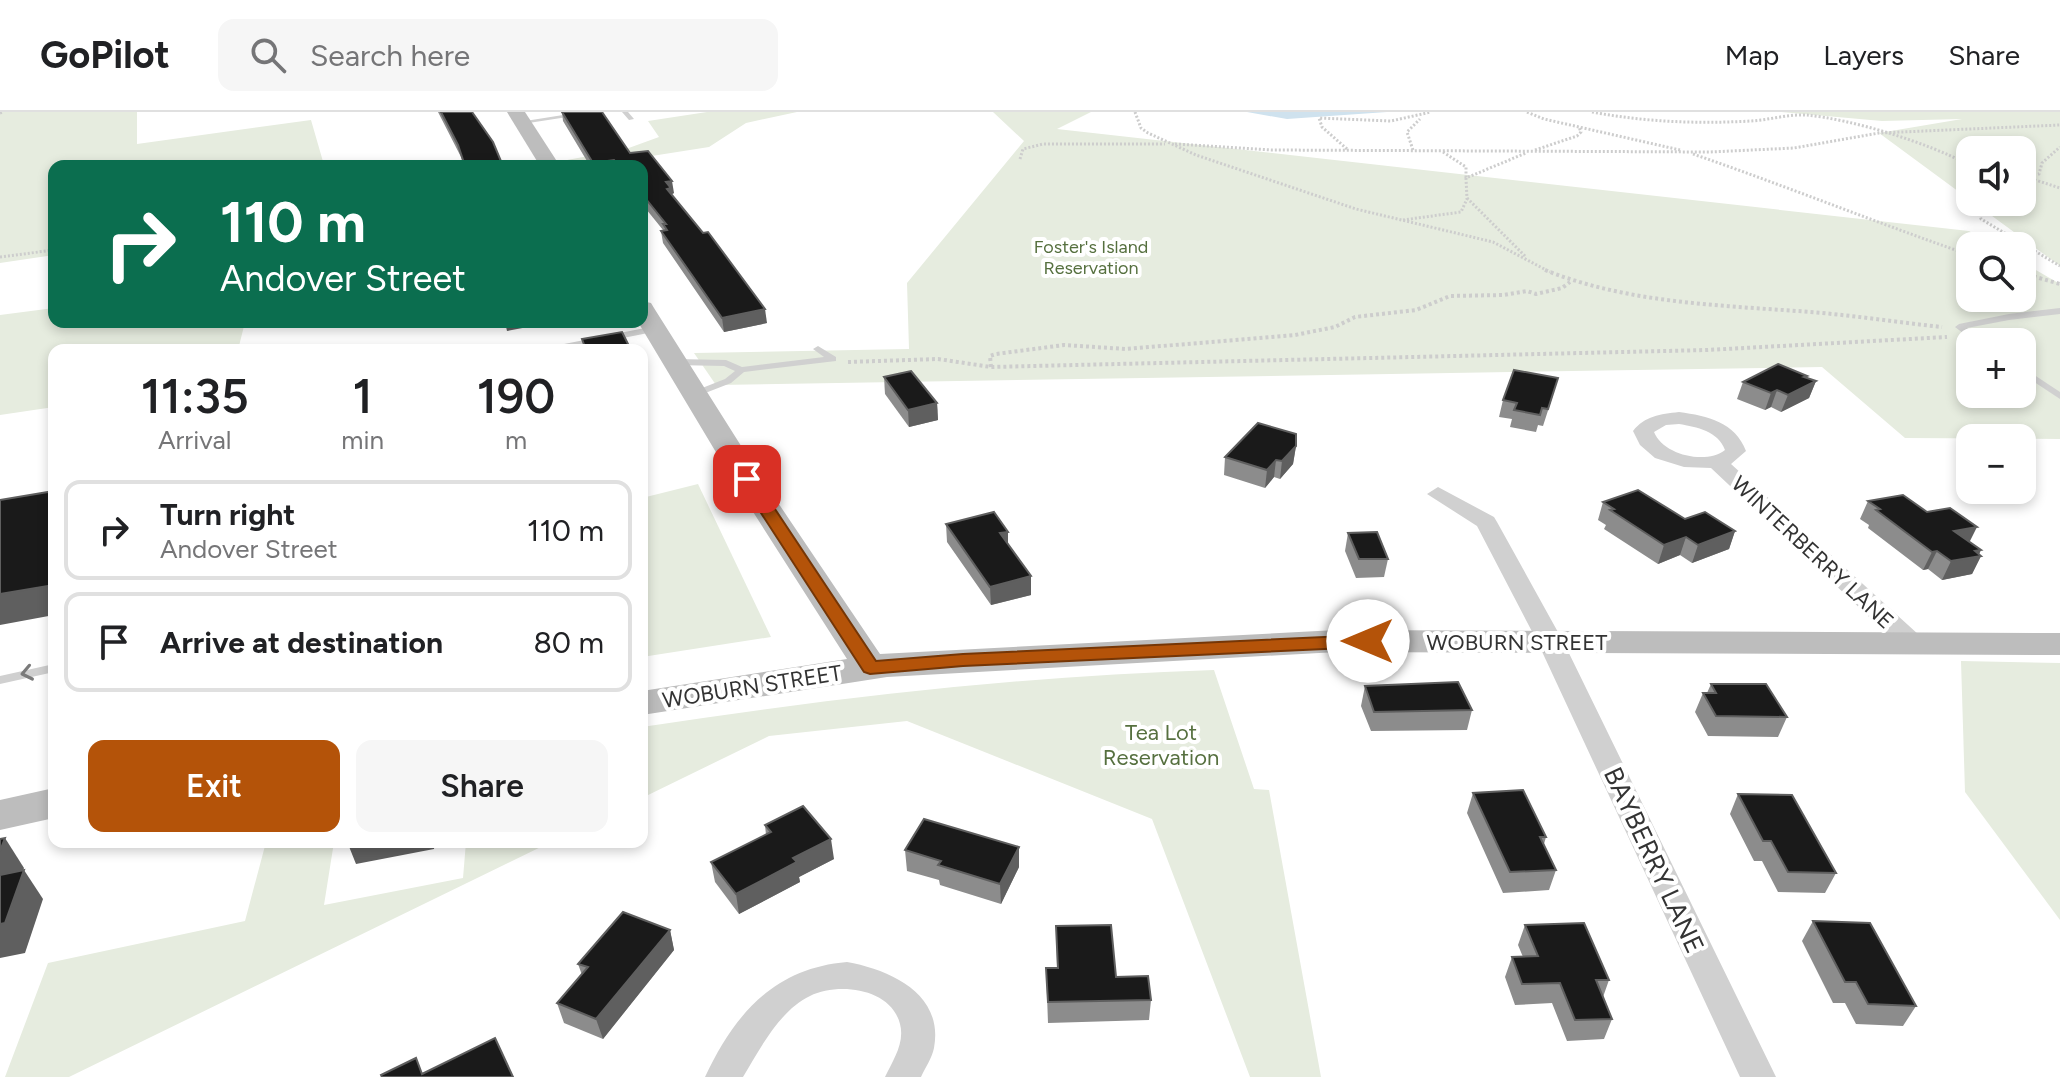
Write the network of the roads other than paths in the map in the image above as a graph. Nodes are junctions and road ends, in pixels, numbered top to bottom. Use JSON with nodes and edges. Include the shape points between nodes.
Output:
{"nodes":[{"id":1,"x":597,"y":112,"type":"edge"},
{"id":2,"x":625,"y":112,"type":"edge"},
{"id":3,"x":519,"y":117,"type":"edge"},
{"id":4,"x":631,"y":119,"type":"dead end"},
{"id":5,"x":546,"y":160,"type":"edge"},
{"id":6,"x":2060,"y":311,"type":"edge"},
{"id":7,"x":648,"y":318,"type":"edge"},
{"id":8,"x":617,"y":328,"type":"edge"},
{"id":9,"x":1970,"y":328,"type":"edge"},
{"id":10,"x":568,"y":344,"type":"edge"},
{"id":11,"x":818,"y":349,"type":"dead end"},
{"id":12,"x":675,"y":362,"type":"junction"},
{"id":13,"x":741,"y":370,"type":"junction"},
{"id":14,"x":2036,"y":380,"type":"edge"},
{"id":15,"x":695,"y":394,"type":"junction"},
{"id":16,"x":2060,"y":396,"type":"edge"},
{"id":17,"x":1716,"y":462,"type":"dead end"},
{"id":18,"x":1438,"y":494,"type":"dead end"},
{"id":19,"x":1910,"y":641,"type":"junction"},
{"id":20,"x":1551,"y":643,"type":"junction"},
{"id":21,"x":2060,"y":644,"type":"edge"},
{"id":22,"x":870,"y":667,"type":"junction"},
{"id":23,"x":48,"y":669,"type":"edge"},
{"id":24,"x":0,"y":680,"type":"edge"},
{"id":25,"x":648,"y":702,"type":"edge"},
{"id":26,"x":48,"y":804,"type":"edge"},
{"id":27,"x":0,"y":815,"type":"edge"},
{"id":28,"x":723,"y":1077,"type":"edge"},
{"id":29,"x":903,"y":1077,"type":"edge"},
{"id":30,"x":1758,"y":1077,"type":"edge"}],
"edges":[{"from":1,"to":3,"type":"lane"},
{"from":2,"to":4,"type":"lane"},
{"from":3,"to":5,"type":"street"},
{"from":6,"to":9,"type":"lane"},
{"from":7,"to":12,"type":"street"},
{"from":8,"to":10,"type":"lane"},
{"from":11,"to":13,"type":"lane","via":[[833,359]]},
{"from":12,"to":13,"type":"lane","via":[[726,363]]},
{"from":12,"to":15,"type":"street"},
{"from":13,"to":15,"type":"lane"},
{"from":14,"to":16,"type":"lane"},
{"from":15,"to":22,"type":"street"},
{"from":17,"to":19,"type":"street","name":"WINTERBERRY LANE"},
{"from":18,"to":20,"type":"street","name":"BAYBERRY LANE","via":[[1486,522]]},
{"from":19,"to":20,"type":"street","name":"WOBURN STREET"},
{"from":19,"to":21,"type":"street","name":"WOBURN STREET"},
{"from":20,"to":22,"type":"street","name":"WOBURN STREET","via":[[1337,641]]},
{"from":20,"to":30,"type":"street","name":"BAYBERRY LANE"},
{"from":22,"to":25,"type":"street","name":"WOBURN STREET"},
{"from":23,"to":24,"type":"lane","one_way":true},
{"from":26,"to":27,"type":"street"},
{"from":28,"to":29,"type":"street","via":[[781,998],[807,982],[852,974],[893,988],[911,1008],[917,1048]]}]}
